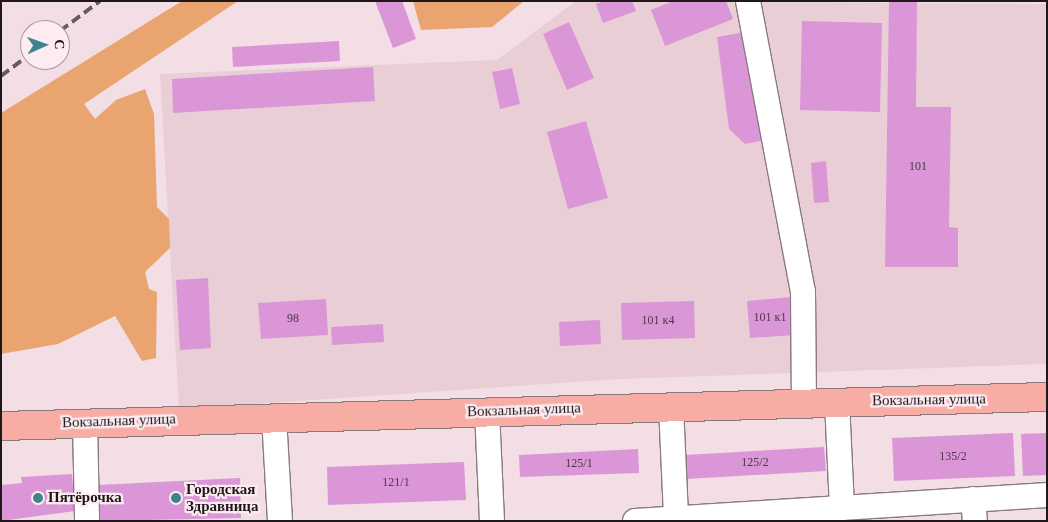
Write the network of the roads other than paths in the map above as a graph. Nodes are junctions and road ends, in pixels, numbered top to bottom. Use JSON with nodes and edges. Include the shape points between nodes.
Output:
{"nodes":[{"id":1,"x":748,"y":1,"type":"edge"},
{"id":2,"x":1047,"y":397,"type":"edge"},
{"id":3,"x":837,"y":402,"type":"junction"},
{"id":4,"x":804,"y":403,"type":"junction"},
{"id":5,"x":672,"y":406,"type":"junction"},
{"id":6,"x":487,"y":411,"type":"junction"},
{"id":7,"x":274,"y":417,"type":"junction"},
{"id":8,"x":85,"y":422,"type":"junction"},
{"id":9,"x":1,"y":426,"type":"edge"},
{"id":10,"x":1047,"y":495,"type":"edge"},
{"id":11,"x":842,"y":508,"type":"junction"},
{"id":12,"x":974,"y":510,"type":"edge"},
{"id":13,"x":676,"y":518,"type":"junction"},
{"id":14,"x":87,"y":521,"type":"edge"},
{"id":15,"x":280,"y":521,"type":"edge"},
{"id":16,"x":492,"y":521,"type":"edge"},
{"id":17,"x":635,"y":521,"type":"edge"}],
"edges":[{"from":1,"to":4,"type":"street","via":[[803,291]]},
{"from":2,"to":3,"type":"main road","name":"Вокзальная улица"},
{"from":3,"to":4,"type":"main road","name":"Вокзальная улица"},
{"from":3,"to":11,"type":"street"},
{"from":4,"to":5,"type":"main road","name":"Вокзальная улица"},
{"from":5,"to":6,"type":"main road","name":"Вокзальная улица"},
{"from":5,"to":13,"type":"street"},
{"from":6,"to":7,"type":"main road","name":"Вокзальная улица"},
{"from":6,"to":16,"type":"street"},
{"from":7,"to":8,"type":"main road","name":"Вокзальная улица"},
{"from":7,"to":15,"type":"street"},
{"from":8,"to":9,"type":"main road","name":"Вокзальная улица"},
{"from":8,"to":14,"type":"street"},
{"from":10,"to":12,"type":"street"},
{"from":11,"to":12,"type":"street"},
{"from":11,"to":13,"type":"street"},
{"from":13,"to":17,"type":"street"}]}
